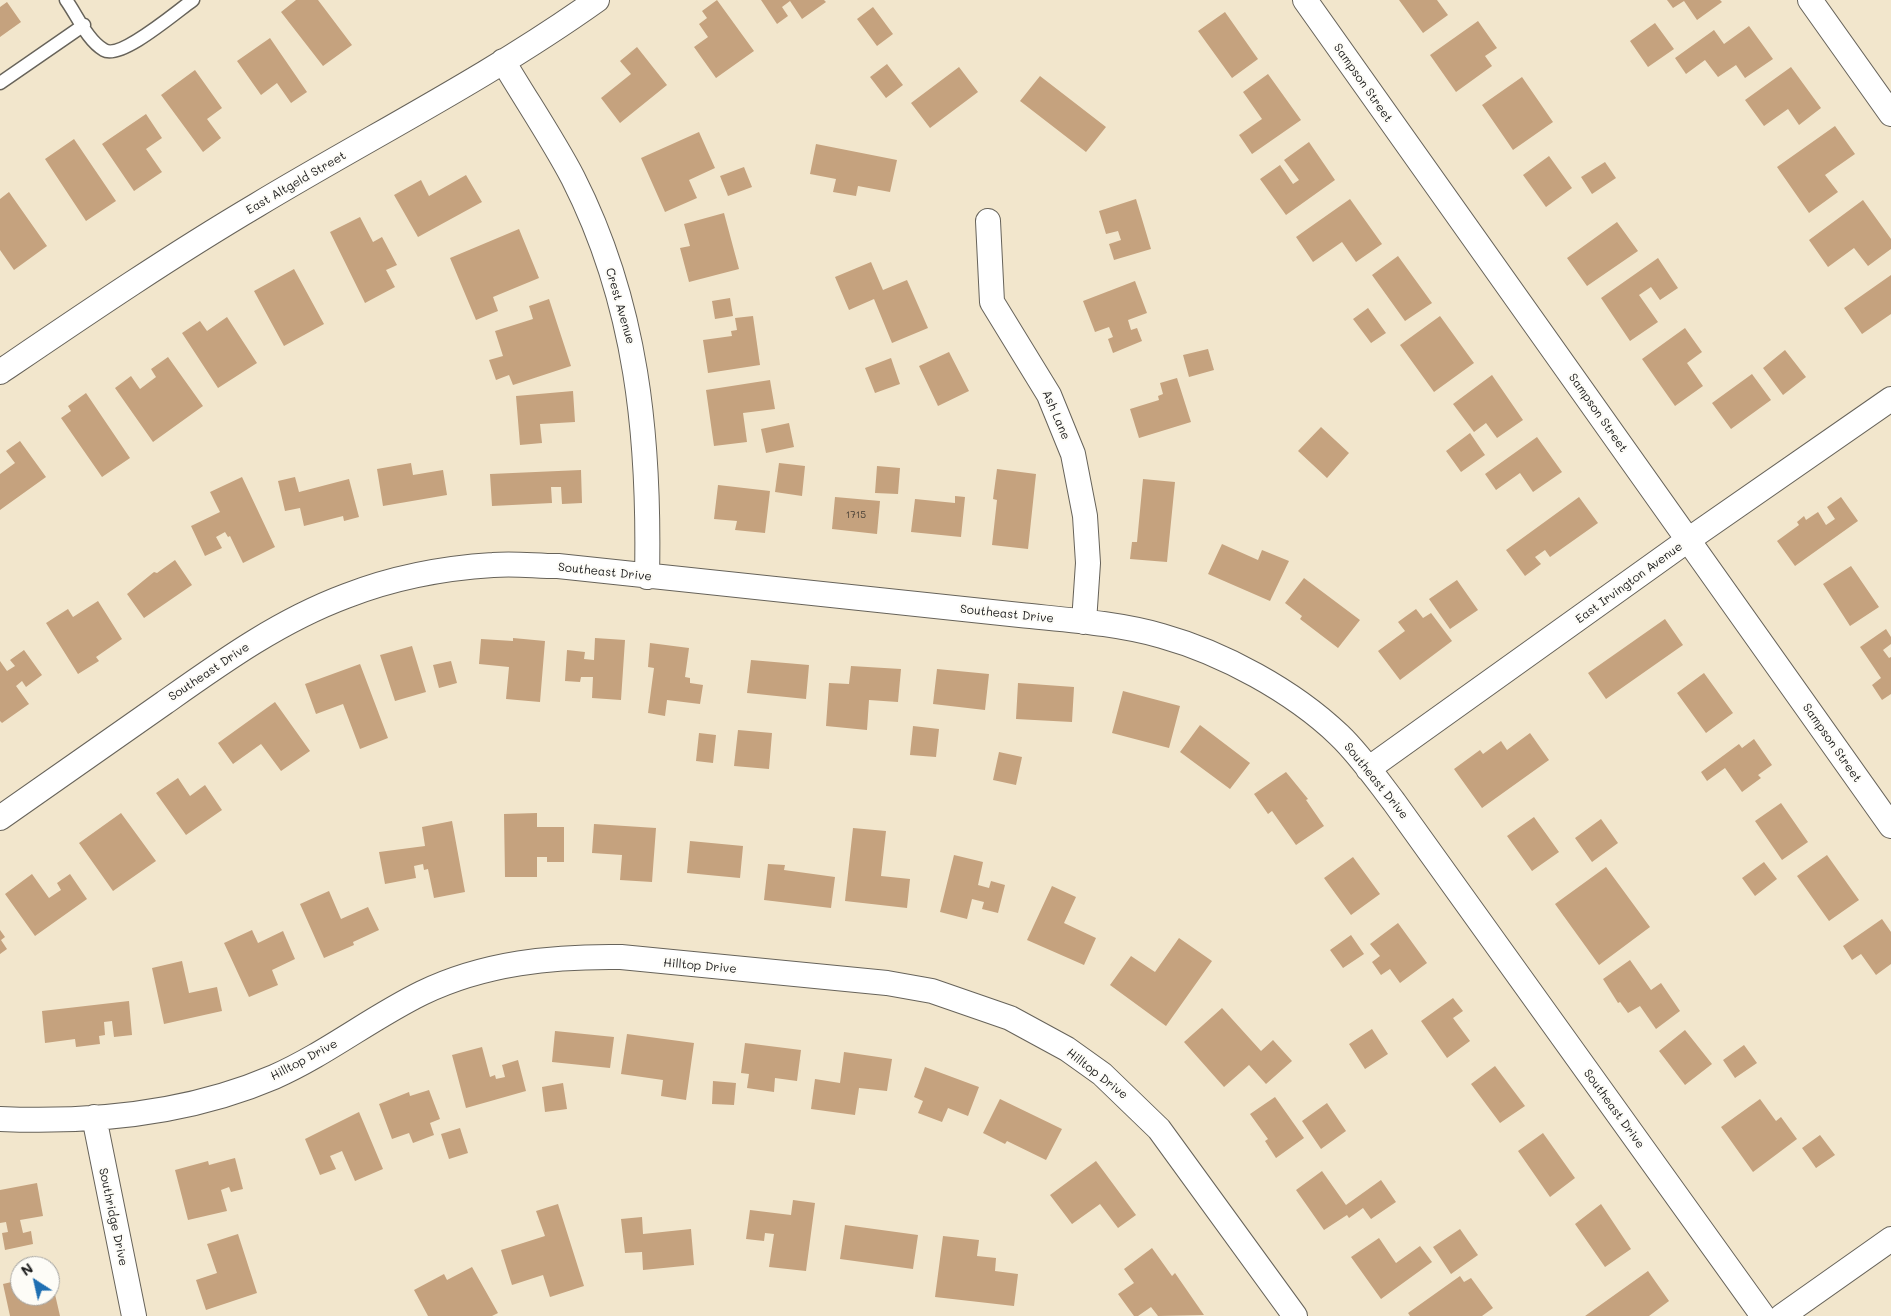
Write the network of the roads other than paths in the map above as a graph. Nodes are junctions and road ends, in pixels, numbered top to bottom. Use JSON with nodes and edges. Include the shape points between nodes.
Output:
{"nodes":[{"id":1,"x":66,"y":0,"type":"edge"},
{"id":2,"x":193,"y":0,"type":"edge"},
{"id":3,"x":596,"y":0,"type":"edge"},
{"id":4,"x":1305,"y":0,"type":"edge"},
{"id":5,"x":1810,"y":0,"type":"edge"},
{"id":6,"x":84,"y":25,"type":"junction"},
{"id":7,"x":503,"y":60,"type":"junction"},
{"id":8,"x":0,"y":83,"type":"edge"},
{"id":9,"x":1891,"y":114,"type":"edge"},
{"id":10,"x":988,"y":221,"type":"dead end"},
{"id":11,"x":0,"y":372,"type":"edge"},
{"id":12,"x":1891,"y":399,"type":"edge"},
{"id":13,"x":1688,"y":540,"type":"junction"},
{"id":14,"x":647,"y":576,"type":"junction"},
{"id":15,"x":1084,"y":622,"type":"junction"},
{"id":16,"x":1368,"y":769,"type":"junction"},
{"id":17,"x":0,"y":818,"type":"edge"},
{"id":18,"x":1891,"y":826,"type":"edge"},
{"id":19,"x":94,"y":1117,"type":"junction"},
{"id":20,"x":0,"y":1119,"type":"edge"},
{"id":21,"x":1891,"y":1239,"type":"edge"},
{"id":22,"x":134,"y":1316,"type":"edge"},
{"id":23,"x":1295,"y":1316,"type":"edge"},
{"id":24,"x":1763,"y":1316,"type":"edge"},
{"id":25,"x":1782,"y":1316,"type":"edge"}],
"edges":[{"from":1,"to":6,"type":"lane"},
{"from":2,"to":6,"type":"lane","via":[[129,46],[115,52],[105,51]]},
{"from":3,"to":7,"type":"street","name":"East Altgeld Street"},
{"from":4,"to":13,"type":"street","name":"Sampson Street"},
{"from":5,"to":9,"type":"street"},
{"from":6,"to":8,"type":"lane"},
{"from":7,"to":11,"type":"street","name":"East Altgeld Street","via":[[420,112],[256,205]]},
{"from":7,"to":14,"type":"street","name":"Crest Avenue","via":[[572,178],[597,234],[625,317],[634,356],[645,438]]},
{"from":10,"to":15,"type":"street","name":"Ash Lane","via":[[992,302],[1049,395],[1073,454],[1085,516],[1088,563]]},
{"from":12,"to":13,"type":"street","name":"East Irvington Avenue"},
{"from":13,"to":16,"type":"street","name":"East Irvington Avenue"},
{"from":13,"to":18,"type":"street","name":"Sampson Street"},
{"from":14,"to":15,"type":"street","name":"Southeast Drive"},
{"from":14,"to":17,"type":"street","name":"Southeast Drive","via":[[558,566],[495,564],[396,580],[346,595],[261,637]]},
{"from":15,"to":16,"type":"street","name":"Southeast Drive","via":[[1162,636],[1204,651],[1263,680],[1308,709],[1340,736]]},
{"from":16,"to":24,"type":"street","name":"Southeast Drive"},
{"from":19,"to":20,"type":"street","name":"Hilltop Drive","via":[[52,1121]]},
{"from":19,"to":22,"type":"street","name":"Southridge Drive"},
{"from":19,"to":23,"type":"street","name":"Hilltop Drive","via":[[164,1111],[245,1088],[304,1062],[422,993],[470,975],[537,960],[621,957],[914,988],[1010,1018],[1067,1049],[1102,1074],[1159,1129]]},
{"from":21,"to":25,"type":"street"}]}
